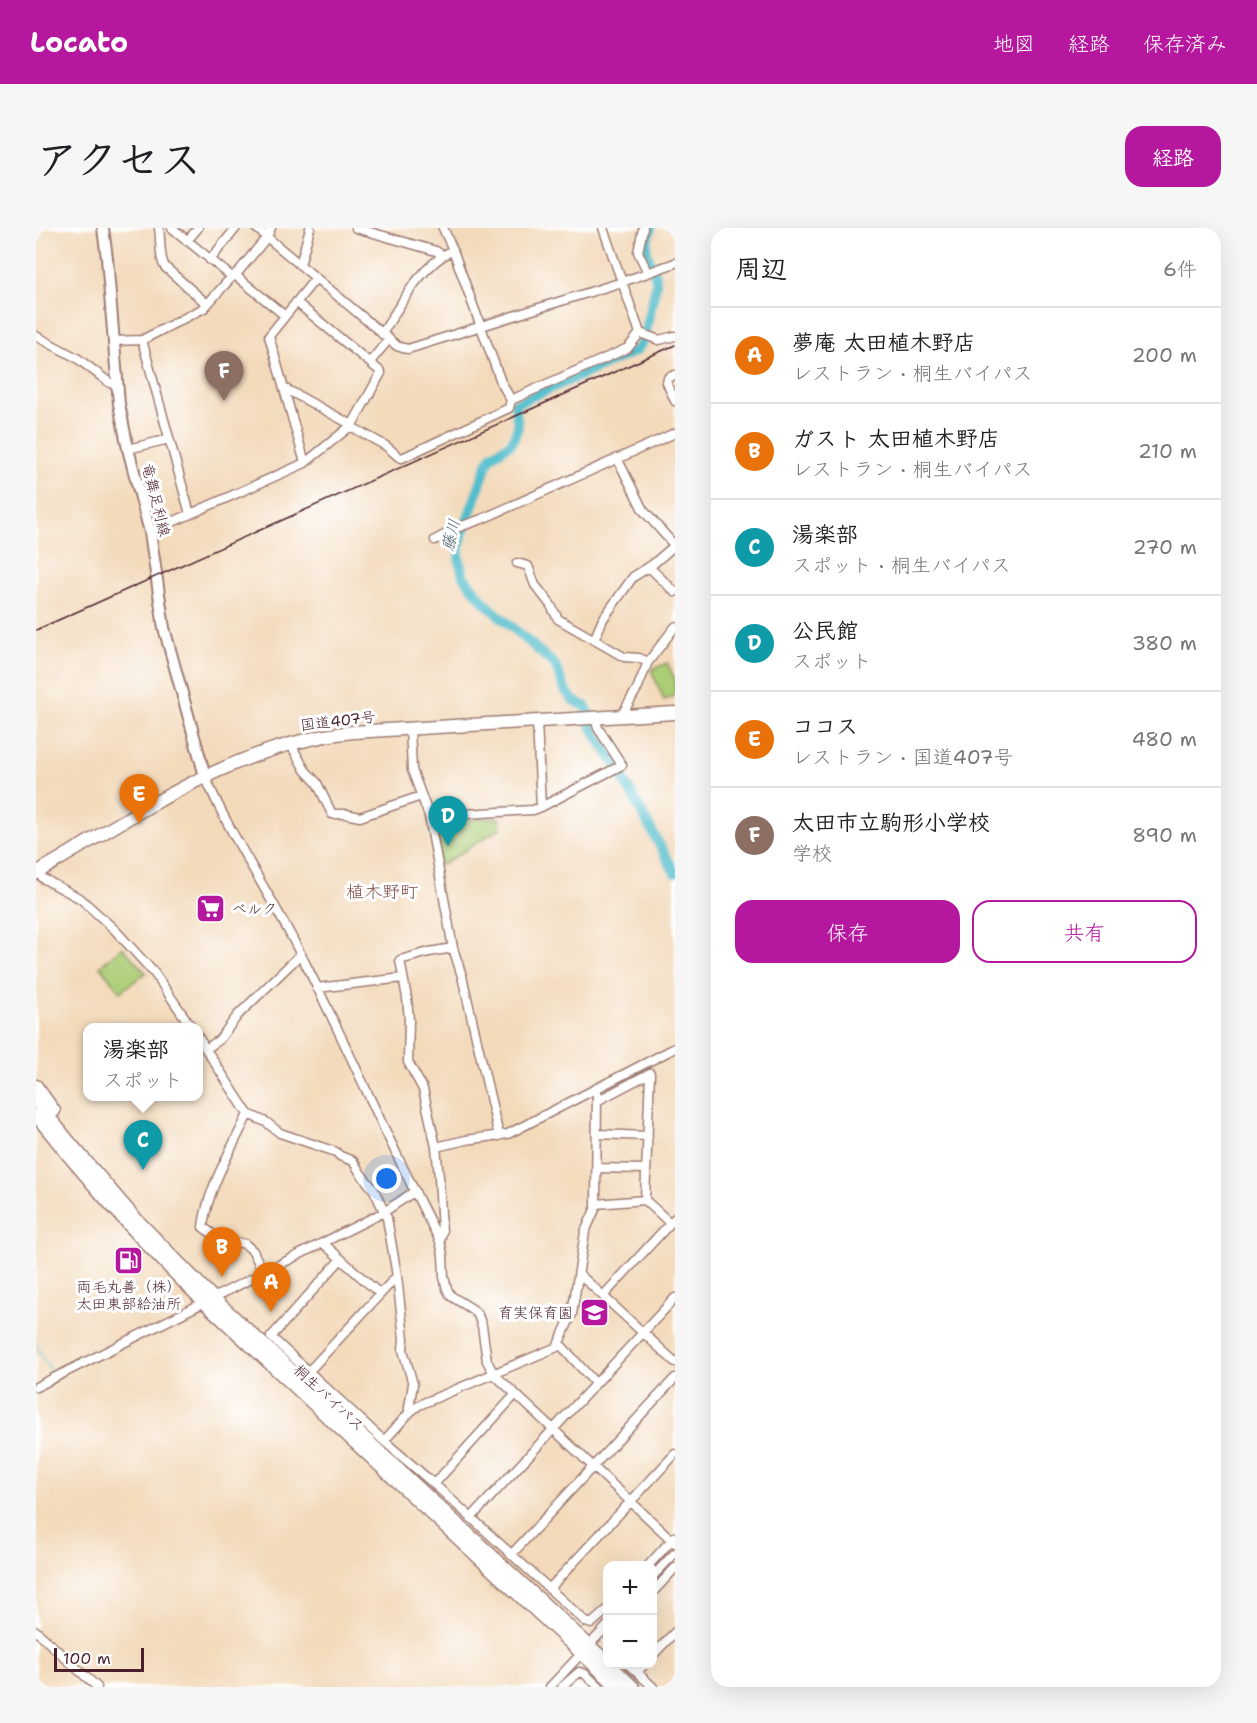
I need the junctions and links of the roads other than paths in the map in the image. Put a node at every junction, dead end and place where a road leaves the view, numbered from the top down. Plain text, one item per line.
1 (102, 228) edge
2 (159, 228) edge
3 (172, 228) edge
4 (198, 228) edge
5 (236, 228) edge
6 (256, 228) edge
7 (271, 228) edge
8 (310, 228) edge
9 (356, 228) edge
10 (443, 228) edge
11 (603, 228) edge
12 (643, 228) edge
13 (267, 237) junction
14 (188, 241) junction
15 (453, 250) junction
16 (442, 255) junction
17 (210, 260) junction
18 (675, 263) edge
19 (300, 265) junction
20 (648, 273) junction
21 (233, 276) junction
22 (315, 279) junction
23 (622, 282) junction
24 (296, 302) junction
25 (207, 304) junction
26 (284, 315) junction
27 (481, 326) junction
28 (640, 333) junction
29 (36, 336) edge
30 (675, 336) edge
31 (385, 337) junction
32 (142, 340) junction
33 (113, 341) junction
34 (370, 362) junction
35 (675, 375) edge
36 (116, 385) junction
37 (284, 388) junction
38 (511, 400) junction
39 (675, 401) edge
40 (351, 425) junction
41 (675, 433) edge
42 (169, 439) junction
43 (128, 449) junction
44 (617, 458) junction
45 (305, 463) junction
46 (190, 514) junction
47 (150, 532) junction
48 (435, 540) dead end
49 (675, 546) edge
50 (517, 563) dead end
51 (649, 567) junction
52 (675, 592) edge
53 (675, 627) edge
54 (594, 640) junction
55 (648, 662) junction
56 (675, 713) edge
57 (621, 716) junction
58 (595, 718) junction
59 (537, 721) junction
60 (410, 729) junction
61 (290, 743) junction
62 (205, 776) junction
63 (421, 796) junction
64 (541, 807) junction
65 (429, 816) junction
66 (37, 873) edge
67 (453, 948) junction
68 (301, 954) junction
69 (403, 978) junction
70 (317, 988) junction
71 (189, 1023) edge
72 (203, 1044) edge
73 (206, 1048) junction
74 (675, 1048) edge
75 (36, 1086) edge
76 (597, 1088) junction
77 (36, 1101) edge
78 (597, 1101) junction
79 (248, 1114) junction
80 (36, 1115) edge
81 (36, 1127) edge
82 (597, 1134) junction
83 (499, 1136) junction
84 (648, 1136) junction
85 (436, 1147) junction
86 (596, 1167) junction
87 (646, 1169) junction
88 (416, 1191) junction
89 (645, 1200) junction
90 (596, 1204) junction
91 (116, 1211) junction
92 (384, 1212) junction
93 (132, 1215) junction
94 (673, 1221) edge
95 (440, 1241) junction
96 (323, 1243) junction
97 (341, 1259) junction
98 (263, 1272) junction
99 (579, 1274) junction
100 (397, 1276) junction
101 (380, 1294) junction
102 (604, 1295) junction
103 (675, 1298) edge
104 (208, 1300) junction
105 (643, 1331) junction
106 (559, 1343) junction
107 (675, 1362) edge
108 (309, 1371) junction
109 (494, 1374) junction
110 (675, 1378) edge
111 (595, 1383) junction
112 (36, 1387) edge
113 (515, 1395) junction
114 (409, 1413) junction
115 (552, 1429) junction
116 (384, 1441) junction
117 (675, 1454) edge
118 (593, 1467) junction
119 (434, 1484) junction
120 (631, 1502) junction
121 (471, 1518) junction
122 (674, 1540) edge
123 (675, 1553) edge
124 (511, 1555) junction
125 (653, 1561) edge
126 (675, 1568) edge
127 (657, 1572) edge
128 (657, 1588) edge
129 (549, 1589) junction
130 (603, 1614) edge
131 (36, 1630) edge
132 (603, 1630) edge
133 (675, 1632) edge
134 (585, 1650) junction
135 (657, 1651) edge
136 (603, 1661) edge
137 (613, 1669) edge
138 (633, 1669) edge
139 (640, 1669) edge
140 (637, 1672) junction
141 (97, 1687) edge
142 (549, 1687) edge
143 (562, 1687) edge
144 (599, 1687) edge
145 (618, 1687) edge
146 (633, 1687) edge
147 (653, 1687) edge

1 - 33 main road, 竜舞足利線
2 - 25 street
3 - 14 street
4 - 14 street
5 - 17 street
6 - 13 street
7 - 13 street
8 - 19 street
9 - 16 street
10 - 15 street
11 - 23 street
12 - 20 street
13 - 19 street
13 - 21 street
14 - 17 street
15 - 16 street
15 - 27 street
16 - 31 street
17 - 21 street
18 - 20 street
19 - 22 street
20 - 23 street
21 - 25 street
21 - 26 street
22 - 24 street
22 - 31 street
23 - 27 street
23 - 28 street
24 - 26 street
24 - 34 street
25 - 32 street
26 - 37 street
27 - 31 street
27 - 38 street
28 - 30 street
28 - 38 street
29 - 36 street
31 - 34 street
32 - 33 street
32 - 42 street
33 - 36 main road, 竜舞足利線
34 - 40 street
35 - 39 street
36 - 43 main road, 竜舞足利線
37 - 40 street
37 - 45 street
38 - 40 street
40 - 45 street
41 - 44 street
42 - 43 street
42 - 46 street
43 - 47 main road, 竜舞足利線
44 - 48 street
44 - 49 street
45 - 46 street
46 - 47 street
47 - 62 main road, 竜舞足利線
49 - 51 street
50 - 54 street
51 - 52 street
51 - 54 street
53 - 55 street
54 - 55 street
55 - 57 street
56 - 57 highway, 国道407号
57 - 58 highway, 国道407号
58 - 59 highway, 国道407号
58 - 64 street
59 - 60 highway, 国道407号
59 - 64 street
60 - 61 highway, 国道407号
60 - 63 street
61 - 62 highway, 国道407号
61 - 63 street
62 - 66 highway, 国道407号
62 - 68 street
63 - 65 street
64 - 65 street
65 - 67 street
66 - 71 street
67 - 69 street
67 - 83 street
68 - 70 street
68 - 73 street
69 - 70 street
69 - 85 street
70 - 88 street
72 - 73 street
73 - 79 street
74 - 76 street
75 - 93 highway
76 - 78 street
76 - 83 street
77 - 93 highway, 桐生バイパス
78 - 82 street
78 - 84 street
79 - 92 street
79 - 98 street
80 - 91 highway, 桐生バイパス
81 - 91 highway
82 - 84 street
82 - 86 street
83 - 85 street
84 - 87 street
85 - 95 street
86 - 87 street
86 - 90 street
87 - 89 street
88 - 92 street
88 - 95 street
89 - 90 street
89 - 94 street
90 - 99 street
91 - 104 highway, 桐生バイパス
92 - 96 street
92 - 100 street
93 - 104 highway, 桐生バイパス
94 - 102 street
95 - 109 street
96 - 97 street
96 - 98 street
97 - 101 street
97 - 108 street
98 - 104 street
99 - 102 street
99 - 106 street
100 - 101 street
100 - 114 street
101 - 108 street
102 - 105 street
103 - 105 street
104 - 112 street
104 - 134 highway, 桐生バイパス
105 - 107 street
105 - 111 street
106 - 109 street
106 - 111 street
108 - 116 street
109 - 113 street
109 - 114 street
110 - 118 street
111 - 115 street
113 - 115 street
113 - 119 street
114 - 116 street
115 - 118 street
115 - 121 street
116 - 119 street
117 - 120 street
118 - 120 street
118 - 124 street
119 - 121 street
120 - 122 street
120 - 129 street
121 - 124 street
122 - 125 street
123 - 127 street
124 - 129 street
126 - 128 street
129 - 130 street
131 - 141 street
132 - 134 street
133 - 135 street
134 - 136 highway, 桐生バイパス
134 - 142 street
134 - 145 highway, 桐生バイパス
137 - 146 highway, 桐生バイパス
138 - 140 street
139 - 140 street
140 - 147 street
143 - 144 street

